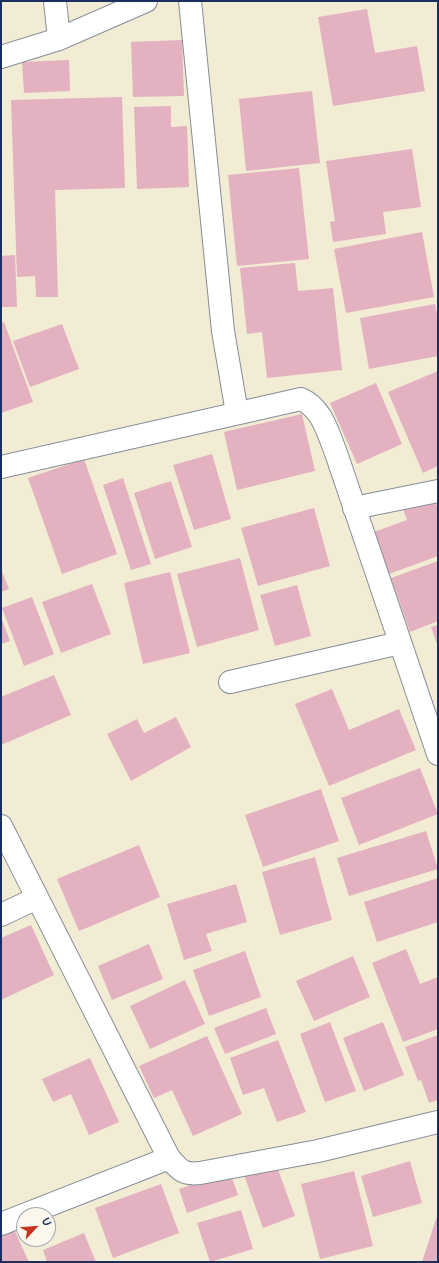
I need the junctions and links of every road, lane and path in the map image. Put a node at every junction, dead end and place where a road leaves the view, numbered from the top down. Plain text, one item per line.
1 (55, 1) edge
2 (146, 1) edge
3 (190, 1) edge
4 (59, 39) junction
5 (1, 57) edge
6 (237, 413) junction
7 (1, 467) edge
8 (438, 491) edge
9 (354, 508) junction
10 (400, 643) junction
11 (230, 682) dead end
12 (438, 754) edge
13 (1, 826) edge
14 (37, 898) junction
15 (1, 915) edge
16 (438, 1122) edge
17 (169, 1158) junction
18 (1, 1224) edge

1 - 4 street
2 - 4 street
3 - 6 street
4 - 5 street
6 - 7 street
6 - 9 street
8 - 9 street
9 - 10 street
10 - 11 street
10 - 12 street
13 - 14 street
14 - 15 street
14 - 17 street
16 - 17 street
17 - 18 street

